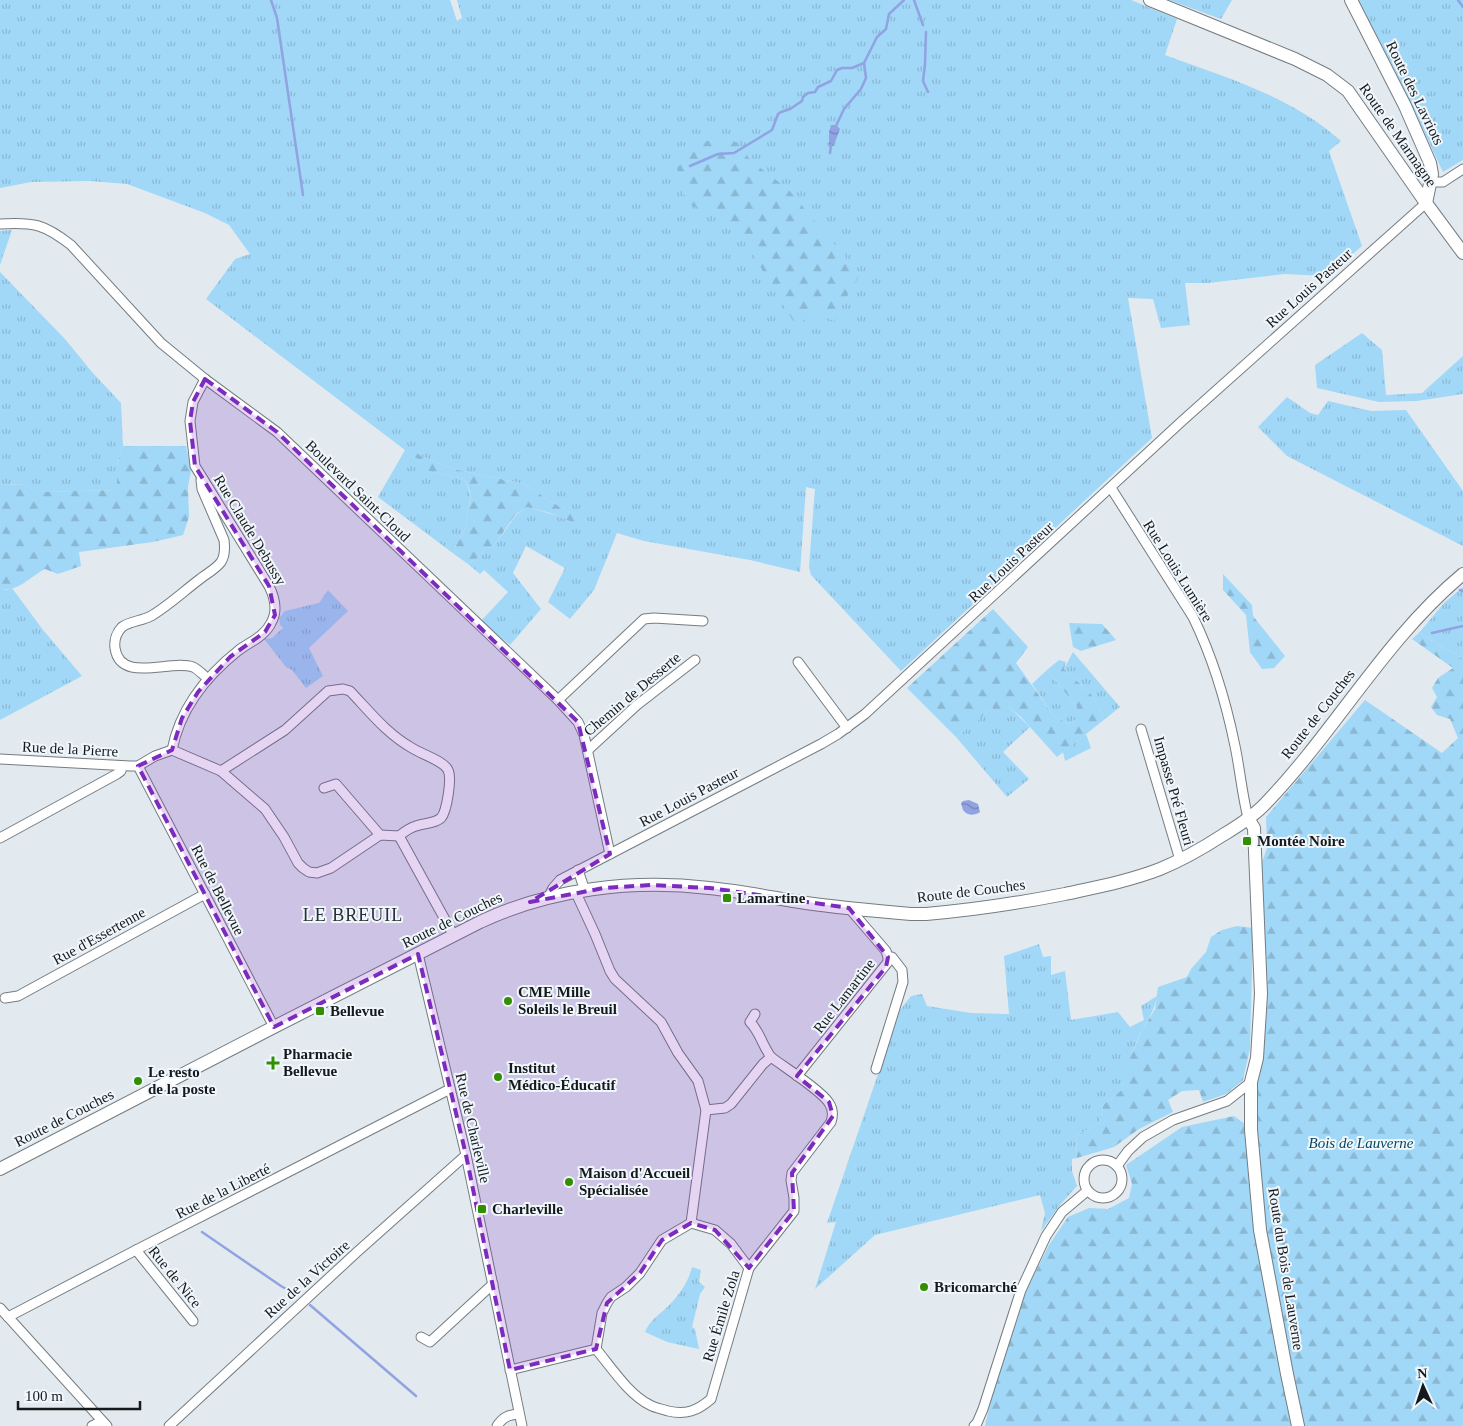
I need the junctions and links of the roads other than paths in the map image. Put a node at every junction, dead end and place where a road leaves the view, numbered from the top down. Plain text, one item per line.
1 (1150, 0) edge
2 (1351, 0) edge
3 (1463, 169) edge
4 (1431, 182) junction
5 (1426, 204) junction
6 (0, 224) edge
7 (1463, 252) edge
8 (204, 379) junction
9 (203, 479) junction
10 (1111, 488) junction
11 (1463, 574) edge
12 (703, 621) dead end
13 (694, 660) dead end
14 (798, 662) dead end
15 (208, 679) junction
16 (558, 700) junction
17 (847, 728) junction
18 (1141, 729) dead end
19 (172, 750) junction
20 (588, 750) junction
21 (0, 759) edge
22 (122, 766) junction
23 (138, 766) junction
24 (221, 771) junction
25 (324, 788) dead end
26 (1248, 818) junction
27 (380, 835) junction
28 (399, 836) junction
29 (0, 838) edge
30 (610, 854) junction
31 (1180, 860) junction
32 (578, 870) junction
33 (569, 875) junction
34 (581, 892) junction
35 (205, 894) junction
36 (561, 895) junction
37 (548, 898) junction
38 (849, 908) junction
39 (454, 936) junction
40 (418, 954) junction
41 (888, 957) junction
42 (5, 998) dead end
43 (756, 1014) dead end
44 (274, 1027) junction
45 (771, 1057) junction
46 (876, 1069) dead end
47 (797, 1076) junction
48 (1251, 1082) junction
49 (450, 1089) junction
50 (706, 1110) junction
51 (466, 1155) junction
52 (1117, 1166) junction
53 (0, 1169) edge
54 (1087, 1191) junction
55 (691, 1223) junction
56 (136, 1250) junction
57 (749, 1268) junction
58 (494, 1284) junction
59 (0, 1308) edge
60 (8, 1318) junction
61 (193, 1321) dead end
62 (421, 1337) dead end
63 (596, 1349) junction
64 (510, 1370) junction
65 (518, 1414) junction
66 (104, 1423) edge
67 (92, 1426) edge
68 (169, 1426) edge
69 (497, 1426) edge
70 (522, 1426) edge
71 (974, 1426) edge
72 (1298, 1426) edge

1 - 5 main road, Route de Marmagne
2 - 4 main road, Route des Lavriots
3 - 4 street
4 - 5 main road, Route des Lavriots
5 - 7 main road, Route de Marmagne
5 - 10 street, Rue Louis Pasteur
6 - 8 street, Boulevard Saint-Cloud
8 - 9 street, Rue Claude Debussy
8 - 16 street, Boulevard Saint-Cloud
9 - 15 street, Rue Claude Debussy
9 - 15 street
10 - 17 street, Rue Louis Pasteur
10 - 26 street, Rue Louis Lumière
11 - 26 main road, Route de Couches
12 - 16 street
13 - 20 street, Chemin de Desserte
14 - 17 street
15 - 19 street, Rue Claude Debussy
16 - 20 street, Boulevard Saint-Cloud
17 - 30 street, Rue Louis Pasteur
18 - 31 street, Impasse Pré Fleuri
19 - 23 street
19 - 24 street
20 - 30 street, Boulevard Saint-Cloud
21 - 22 street, Rue de la Pierre
22 - 23 street, Rue de la Pierre
22 - 29 street
23 - 35 street, Rue de Bellevue
24 - 27 street
24 - 28 street
25 - 27 street
26 - 31 main road, Route de Couches
26 - 48 main road, Route du Bois de Lauverne
27 - 28 street
28 - 39 street
30 - 32 street, Rue Louis Pasteur
31 - 38 main road, Route de Couches
32 - 33 street, Rue Louis Pasteur
32 - 34 street
33 - 36 street
33 - 37 street, Rue Louis Pasteur
34 - 36 main road, Route de Couches
34 - 38 main road, Route de Couches
34 - 50 street
35 - 42 street, Rue d'Essertenne
35 - 44 street, Rue de Bellevue
36 - 37 main road, Route de Couches
37 - 39 main road, Route de Couches
38 - 41 street, Rue Lamartine
39 - 40 main road, Route de Couches
40 - 44 main road, Route de Couches
40 - 49 street, Rue de Charleville
41 - 46 street
41 - 47 street, Rue Lamartine
43 - 45 street, Rue Émile Zola
44 - 53 main road, Route de Couches
45 - 47 street, Rue Émile Zola
45 - 50 street
47 - 57 street, Rue Émile Zola
48 - 52 street
48 - 72 main road, Route du Bois de Lauverne
49 - 51 street, Rue de Charleville
49 - 56 street, Rue de la Liberté
50 - 55 street
51 - 58 street, Rue de Charleville
51 - 68 street, Rue de la Victoire
52 - 54 street
52 - 54 street
54 - 71 street
55 - 57 street
55 - 63 street
56 - 60 street, Rue de la Liberté
56 - 61 street, Rue de Nice
57 - 63 street, Rue Émile Zola
58 - 62 street
58 - 64 street, Rue de Charleville
59 - 60 street
60 - 66 street
63 - 64 street
64 - 65 street, Rue de Charleville
65 - 69 street
65 - 70 street, Rue de Charleville
66 - 67 street

